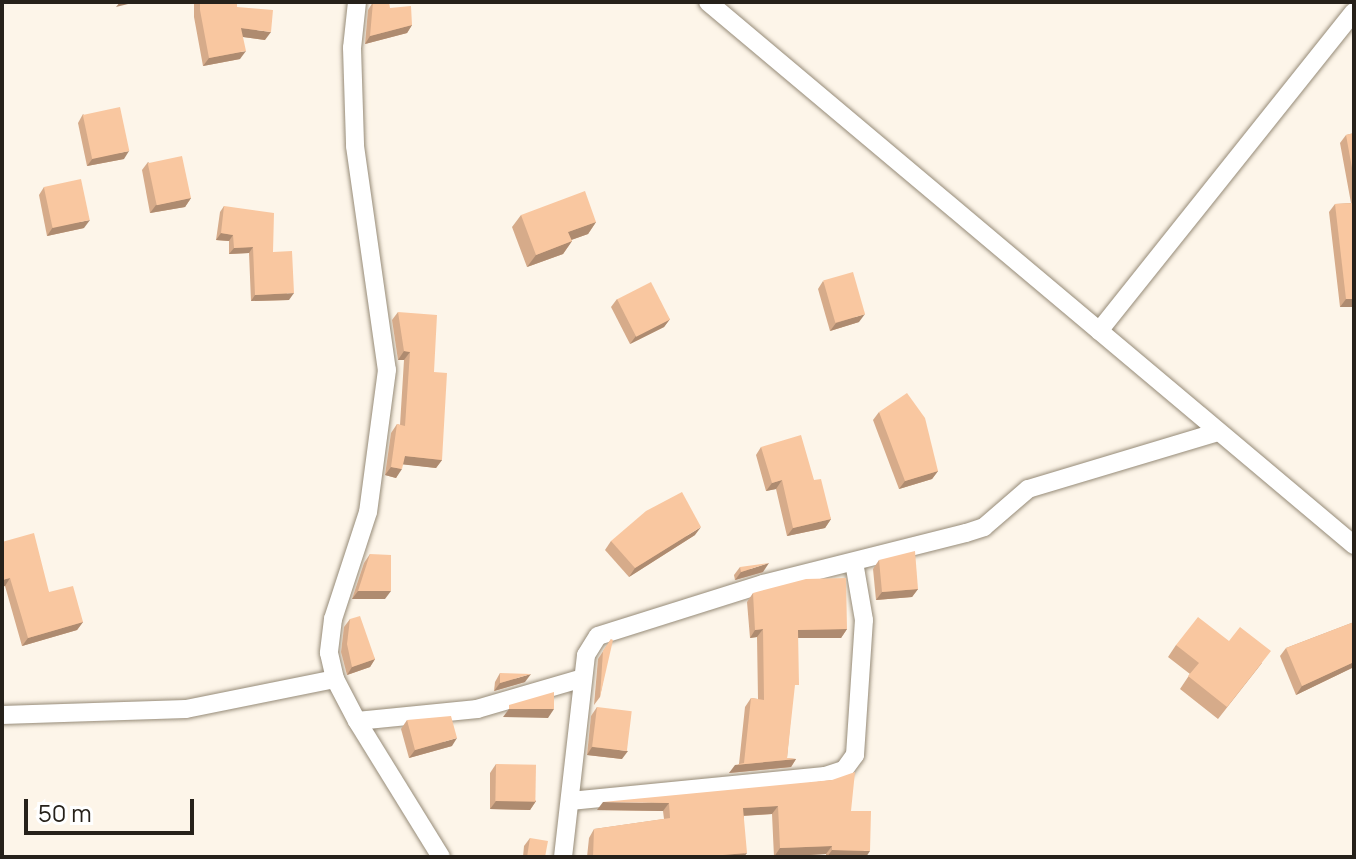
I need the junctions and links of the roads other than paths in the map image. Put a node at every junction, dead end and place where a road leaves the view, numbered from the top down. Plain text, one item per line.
1 (357, 2) edge
2 (708, 2) edge
3 (1354, 12) edge
4 (1099, 331) junction
5 (1218, 432) junction
6 (1354, 545) edge
7 (854, 562) junction
8 (583, 678) junction
9 (335, 679) junction
10 (2, 715) edge
11 (357, 721) junction
12 (570, 801) junction
13 (441, 857) edge
14 (563, 857) edge

1 - 9 street
2 - 4 street
3 - 4 street
4 - 5 street
5 - 6 street
5 - 7 street
7 - 8 street
7 - 12 street
8 - 11 street
8 - 12 street
9 - 10 street
9 - 11 street
11 - 13 street
12 - 14 street

